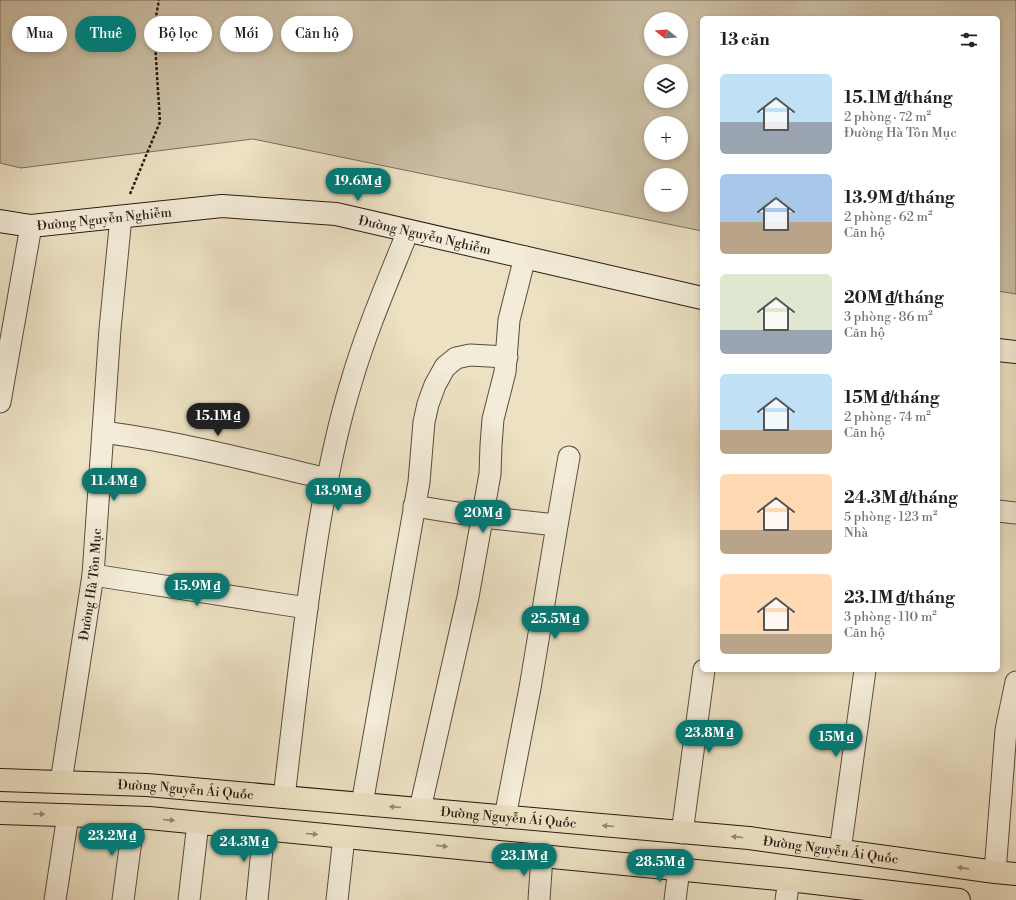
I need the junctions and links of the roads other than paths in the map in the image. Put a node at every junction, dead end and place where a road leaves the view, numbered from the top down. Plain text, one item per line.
1 (121, 217) junction
2 (0, 221) edge
3 (31, 226) junction
4 (408, 230) junction
5 (525, 257) junction
6 (700, 298) edge
7 (1000, 350) edge
8 (1016, 352) edge
9 (507, 357) junction
10 (0, 402) edge
11 (103, 432) junction
12 (569, 457) dead end
13 (327, 479) junction
14 (414, 506) junction
15 (1000, 511) edge
16 (1016, 513) edge
17 (483, 517) junction
18 (556, 525) junction
19 (93, 575) junction
20 (307, 608) junction
21 (704, 672) edge
22 (865, 672) edge
23 (1016, 682) edge
24 (0, 780) edge
25 (61, 782) junction
26 (284, 797) junction
27 (362, 804) junction
28 (420, 809) junction
29 (0, 813) edge
30 (68, 815) junction
31 (505, 817) junction
32 (134, 818) junction
33 (198, 823) junction
34 (264, 829) junction
35 (682, 833) junction
36 (344, 836) junction
37 (840, 851) junction
38 (542, 856) junction
39 (679, 869) junction
40 (995, 872) junction
41 (1016, 874) edge
42 (787, 890) edge
43 (55, 900) edge
44 (123, 900) edge
45 (190, 900) edge
46 (257, 900) edge
47 (337, 900) edge
48 (539, 900) edge
49 (675, 900) edge
50 (959, 900) edge

1 - 3 street, Đường Nguyễn Nghiễm
1 - 4 street, Đường Nguyễn Nghiễm
1 - 11 street, Đường Hà Tôn Mục
2 - 3 street, Đường Nguyễn Nghiễm
3 - 10 street
4 - 5 street, Đường Nguyễn Nghiễm
4 - 13 street
5 - 6 street, Đường Nguyễn Nghiễm
5 - 9 street
7 - 8 street
9 - 14 street
9 - 17 street
11 - 13 street
11 - 19 street, Đường Hà Tôn Mục
12 - 18 street
13 - 20 street
14 - 17 street
14 - 27 street
15 - 16 street
17 - 18 street
17 - 28 street
18 - 31 street
19 - 20 street
19 - 25 street, Đường Hà Tôn Mục
20 - 26 street
21 - 35 street
22 - 37 street
23 - 40 street
24 - 25 highway, Đường Nguyễn Ái Quốc
25 - 26 highway, Đường Nguyễn Ái Quốc
26 - 27 highway, Đường Nguyễn Ái Quốc
28 -> 27 highway, Đường Nguyễn Ái Quốc
28 - 31 highway, Đường Nguyễn Ái Quốc
29 -> 30 highway
30 - 32 highway
30 - 43 street
35 -> 31 highway, Đường Nguyễn Ái Quốc
32 -> 33 highway
32 - 44 street
33 - 34 highway
33 - 45 street
34 -> 36 highway
34 - 46 street
37 -> 35 highway, Đường Nguyễn Ái Quốc
36 -> 38 highway
36 - 47 street
40 -> 37 highway, Đường Nguyễn Ái Quốc
38 - 39 highway
38 - 48 street
39 - 42 highway
39 - 49 street
40 - 41 highway, Đường Nguyễn Ái Quốc
42 - 50 highway

